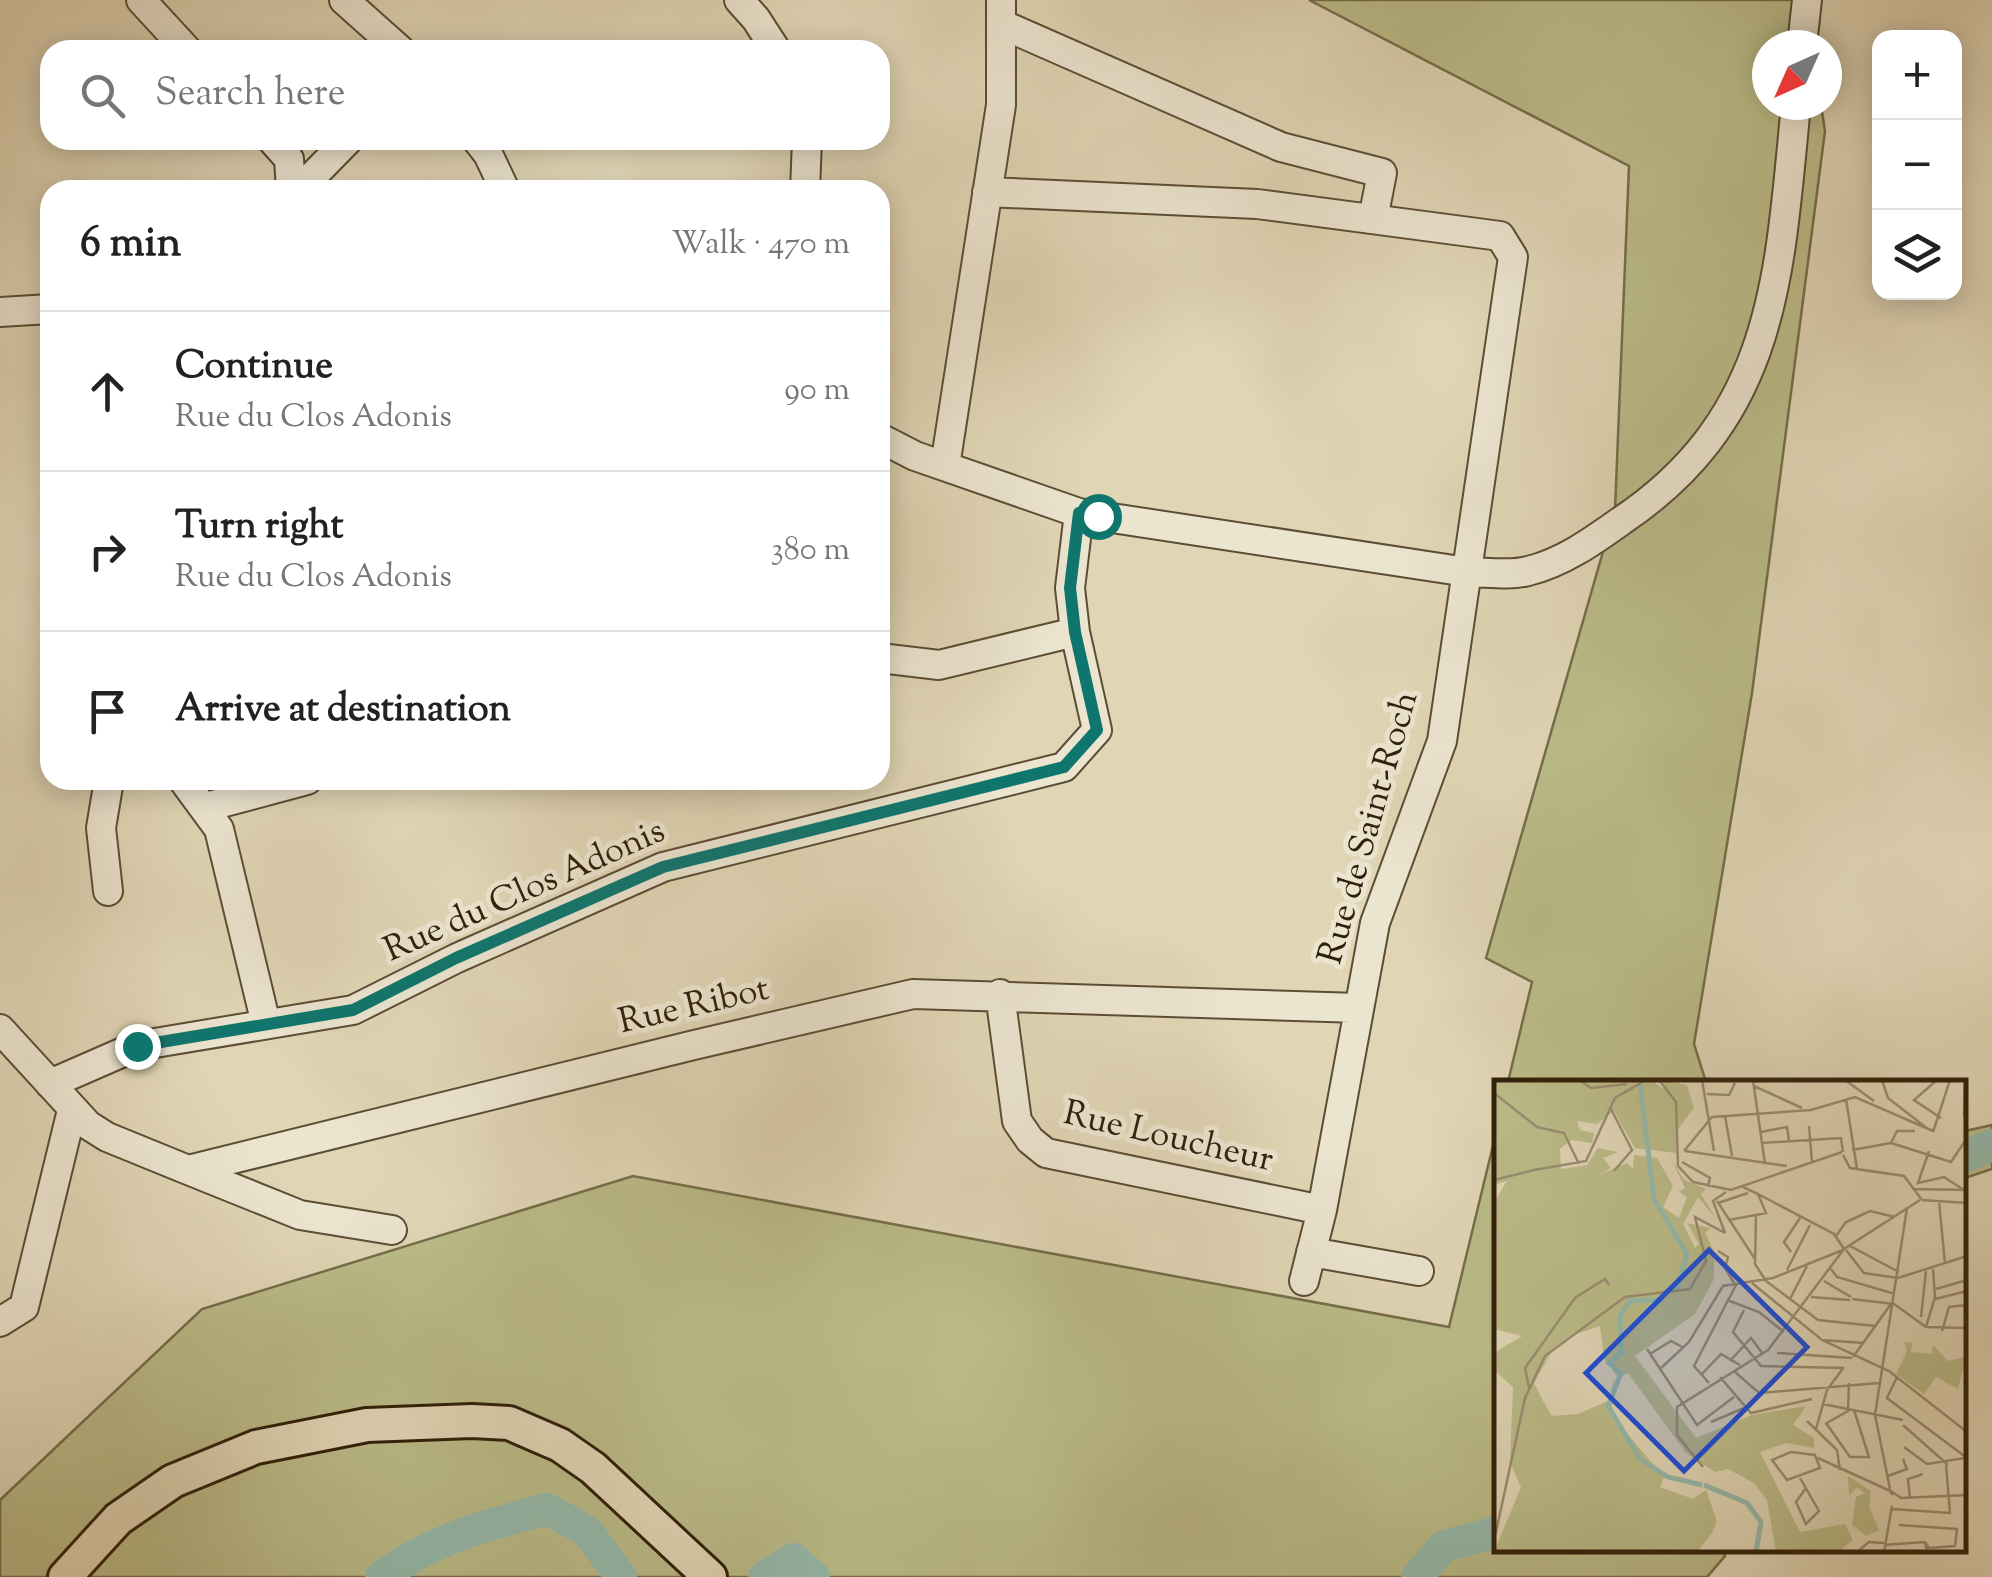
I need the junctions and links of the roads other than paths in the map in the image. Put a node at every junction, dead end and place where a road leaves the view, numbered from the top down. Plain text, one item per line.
1 (141, 0) edge
2 (344, 0) edge
3 (739, 0) edge
4 (1807, 0) edge
5 (1001, 12) edge
6 (1804, 30) edge
7 (179, 40) edge
8 (389, 40) edge
9 (770, 40) edge
10 (1794, 120) edge
11 (281, 150) edge
12 (337, 150) edge
13 (485, 150) edge
14 (807, 150) edge
15 (293, 180) edge
16 (306, 180) edge
17 (500, 180) edge
18 (805, 180) edge
19 (988, 192) junction
20 (1373, 220) junction
21 (40, 309) edge
22 (0, 312) edge
23 (890, 443) edge
24 (945, 466) junction
25 (1079, 513) junction
26 (1467, 572) junction
27 (1075, 632) junction
28 (890, 659) edge
29 (107, 790) edge
30 (192, 790) edge
31 (270, 790) edge
32 (206, 807) junction
33 (108, 890) dead end
34 (1000, 994) junction
35 (1359, 1008) junction
36 (266, 1024) junction
37 (0, 1029) edge
38 (50, 1084) junction
39 (72, 1110) junction
40 (188, 1170) junction
41 (1322, 1210) junction
42 (392, 1230) dead end
43 (1311, 1252) junction
44 (1420, 1271) dead end
45 (1304, 1280) dead end
46 (0, 1322) edge
47 (64, 1577) edge
48 (710, 1577) edge

1 - 7 street
2 - 8 street
3 - 9 street
4 - 6 street
5 - 19 street
5 - 20 street
10 - 26 street
11 - 15 street
12 - 16 street
13 - 17 street
14 - 18 street
19 - 20 street
19 - 24 street
20 - 26 street, Rue de Saint-Roch
21 - 22 street
23 - 24 street
24 - 25 street
25 - 26 street
25 - 27 street, Rue du Clos Adonis
26 - 35 street, Rue de Saint-Roch
27 - 28 street
27 - 36 street, Rue du Clos Adonis
29 - 33 street
30 - 32 street
31 - 32 street
32 - 36 street
34 - 35 street, Rue Ribot
34 - 40 street, Rue Ribot
34 - 41 street, Rue Loucheur
35 - 41 street, Rue de Saint-Roch
36 - 38 street, Rue du Clos Adonis
37 - 38 street
38 - 39 street
39 - 40 street
39 - 46 street
40 - 42 street
41 - 43 street, Rue de Saint-Roch
43 - 44 street
43 - 45 street, Rue de Saint-Roch
47 - 48 main road

